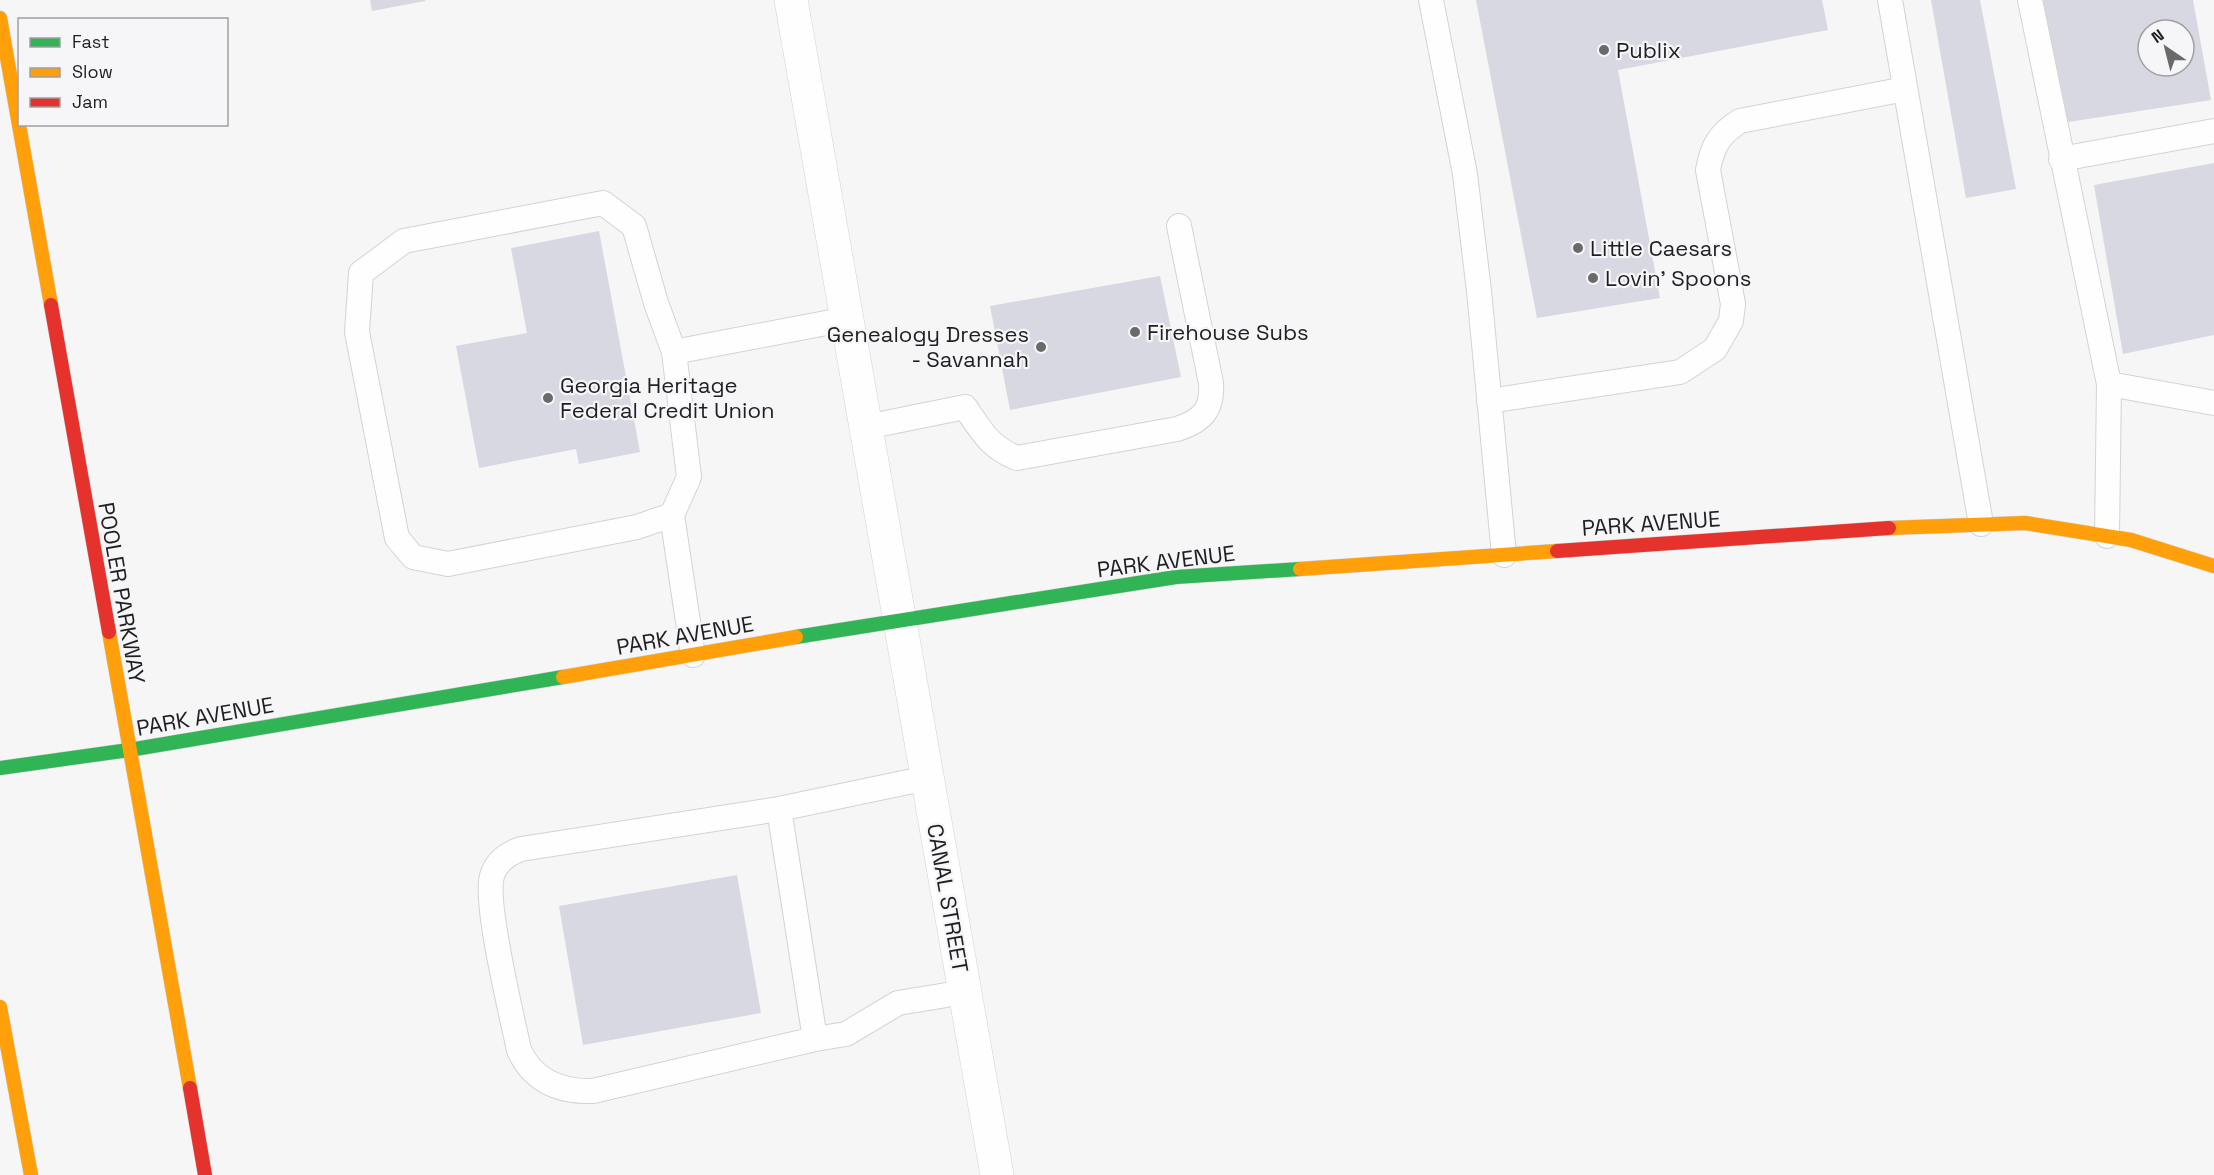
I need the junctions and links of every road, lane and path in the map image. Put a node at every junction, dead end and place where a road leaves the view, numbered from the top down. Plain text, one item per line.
1 (790, 0) edge
2 (1431, 0) edge
3 (1890, 0) edge
4 (2030, 0) edge
5 (0, 18) edge
6 (1905, 89) junction
7 (18, 120) edge
8 (19, 126) edge
9 (2214, 131) edge
10 (2061, 159) junction
11 (1179, 226) dead end
12 (847, 319) junction
13 (674, 352) junction
14 (2109, 384) junction
15 (1489, 401) junction
16 (2214, 403) edge
17 (866, 427) junction
18 (672, 515) junction
19 (1981, 524) junction
20 (2107, 536) junction
21 (1504, 555) junction
22 (2214, 566) edge
23 (899, 620) junction
24 (693, 655) junction
25 (129, 750) junction
26 (0, 768) edge
27 (927, 778) junction
28 (779, 808) junction
29 (965, 992) junction
30 (0, 1007) edge
31 (815, 1039) junction
32 (31, 1175) edge
33 (205, 1175) edge
34 (997, 1175) edge

1 - 12 street, CANAL STREET
2 - 15 lane
3 - 6 lane
4 - 10 lane
5 - 7 street, POOLER PARKWAY
6 - 15 lane
6 - 19 lane
8 - 25 street, POOLER PARKWAY
9 - 10 lane
10 - 14 lane
11 - 17 lane
12 - 13 lane
12 - 17 street, CANAL STREET
13 - 18 lane
13 - 18 lane
14 - 16 lane
14 - 20 lane
15 - 21 lane
17 - 23 street, CANAL STREET
18 - 24 lane
19 - 20 street, PARK AVENUE
19 - 21 street, PARK AVENUE
20 - 22 street, PARK AVENUE
21 - 23 street, PARK AVENUE
23 - 24 street, PARK AVENUE
23 - 27 street, CANAL STREET
24 - 25 street, PARK AVENUE
25 - 26 street, PARK AVENUE
25 - 33 street, POOLER PARKWAY
27 - 28 lane
27 - 29 street, CANAL STREET
28 - 31 lane
28 - 31 lane
29 - 31 lane
29 - 34 street, CANAL STREET
30 - 32 street

